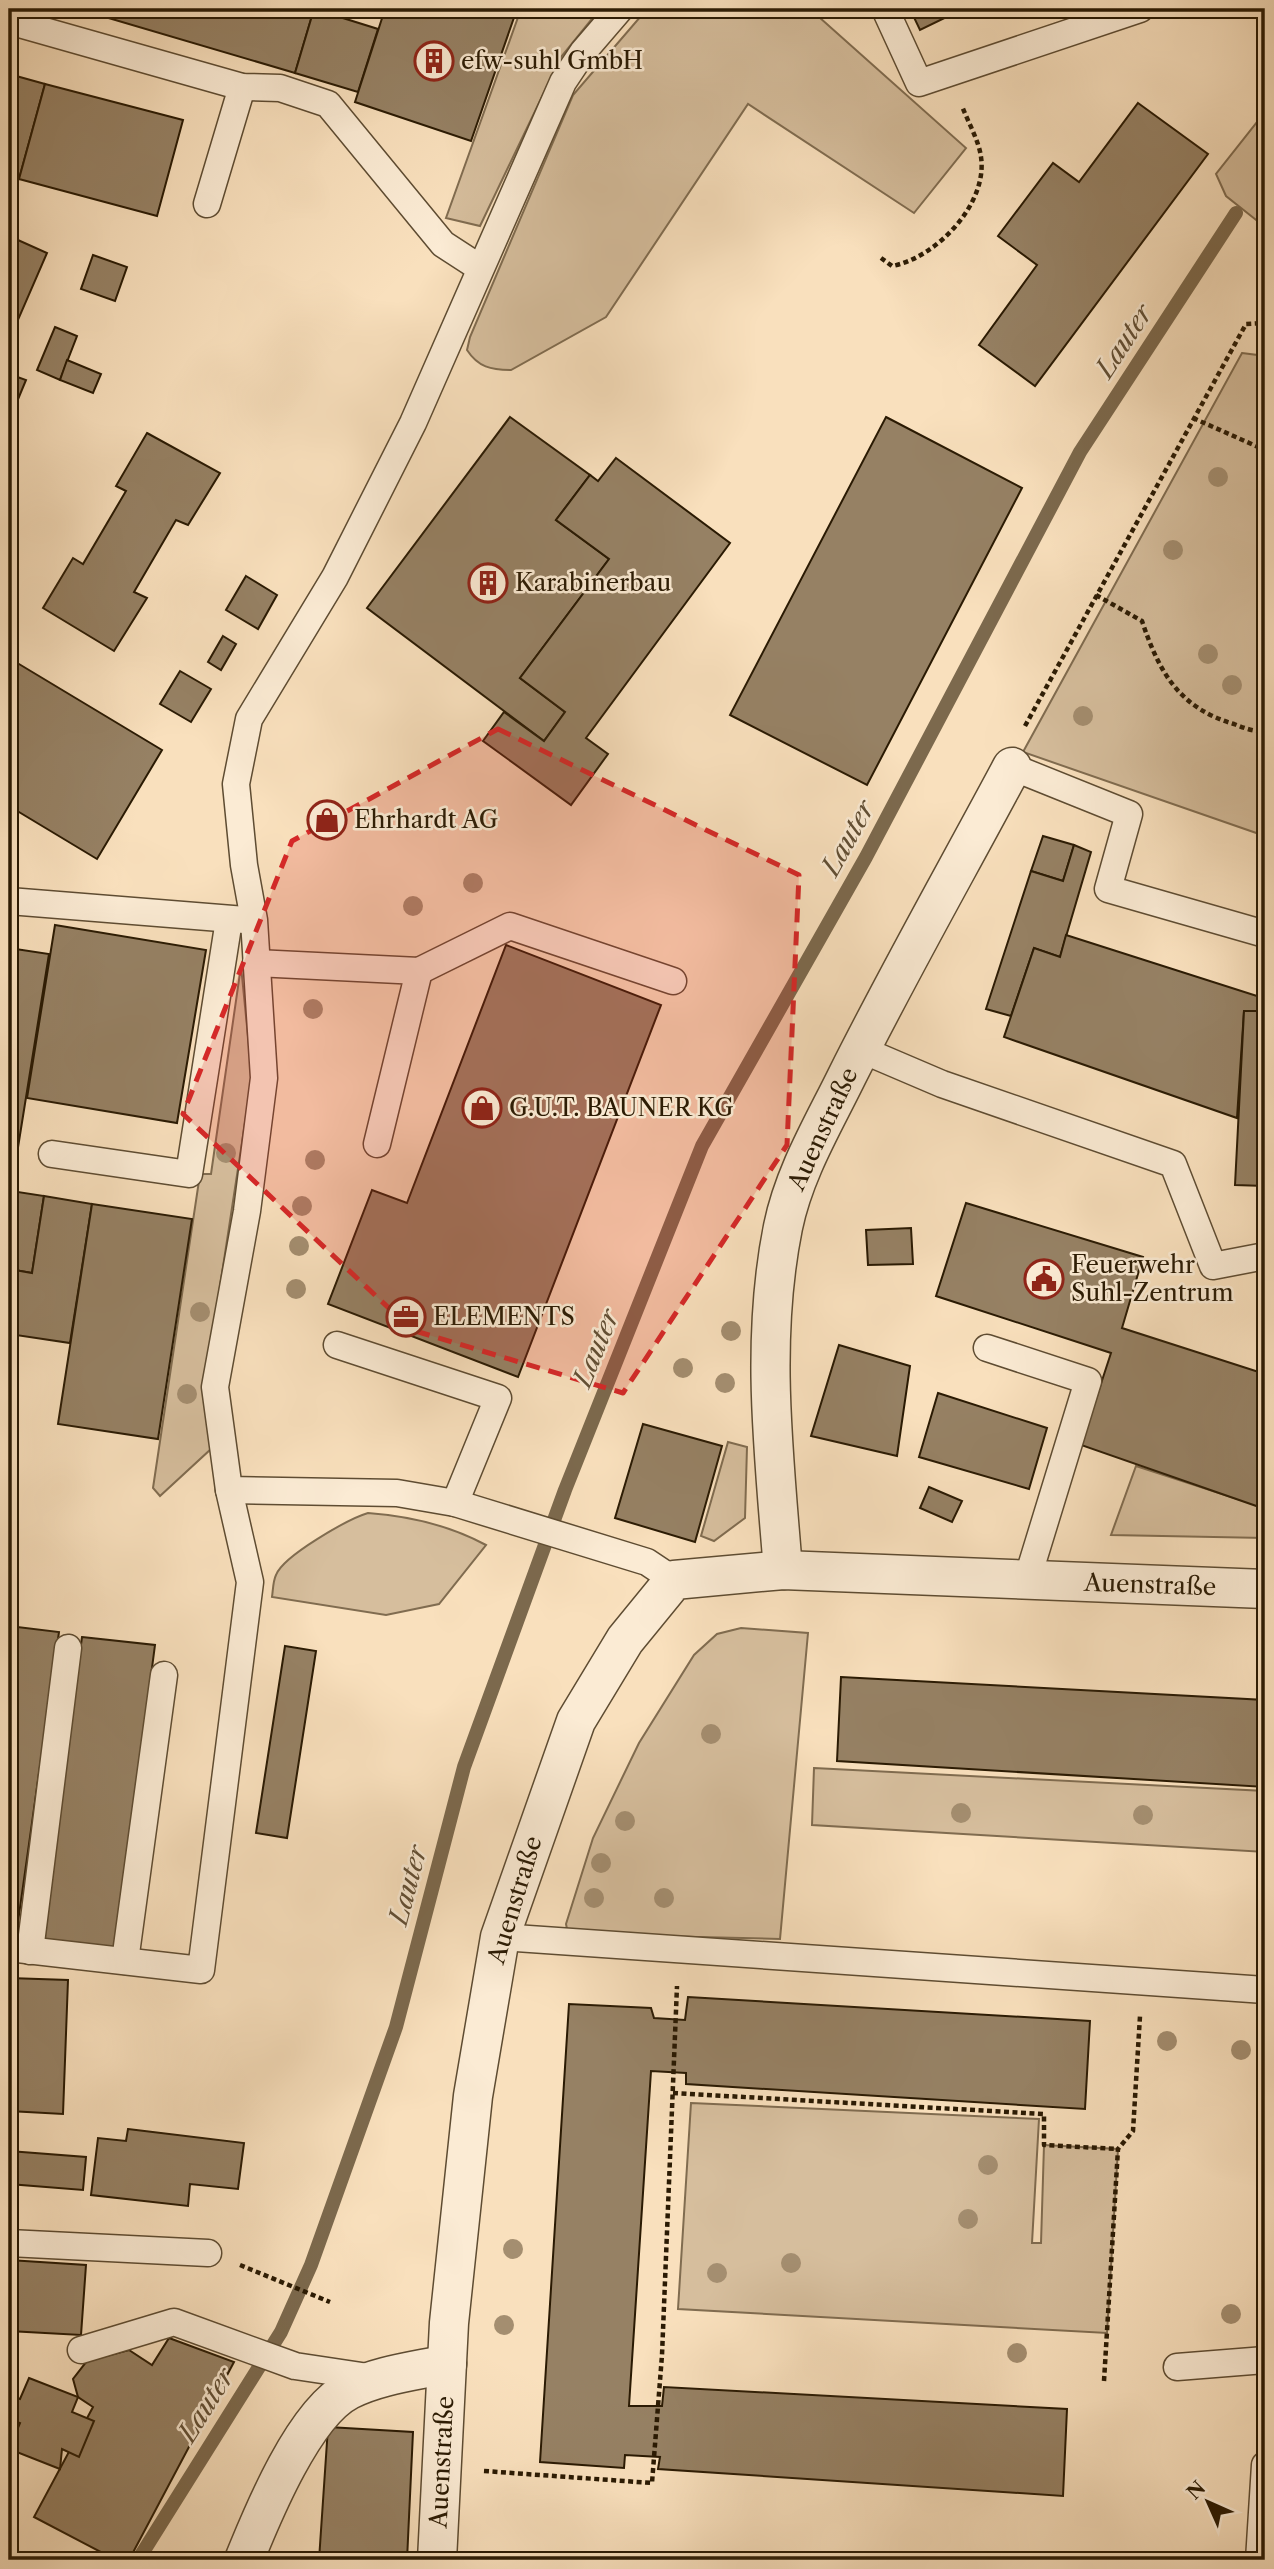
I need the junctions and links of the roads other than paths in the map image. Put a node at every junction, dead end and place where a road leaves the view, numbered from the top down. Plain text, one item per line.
1 (620, 9) edge
2 (885, 9) edge
3 (1140, 9) edge
4 (9, 21) edge
5 (242, 87) junction
6 (207, 204) dead end
7 (480, 268) junction
8 (1012, 767) joint
9 (9, 901) edge
10 (241, 920) junction
11 (1265, 934) edge
12 (256, 963) junction
13 (419, 971) junction
14 (673, 981) dead end
15 (860, 1049) junction
16 (377, 1144) dead end
17 (51, 1154) dead end
18 (1265, 1256) edge
19 (337, 1345) dead end
20 (987, 1348) dead end
21 (229, 1490) junction
22 (455, 1503) junction
23 (783, 1570) junction
24 (674, 1580) junction
25 (1027, 1580) junction
26 (1265, 1589) edge
27 (68, 1648) dead end
28 (164, 1675) dead end
29 (499, 1937) junction
30 (19, 1949) edge
31 (125, 1961) junction
32 (1265, 1990) edge
33 (9, 2243) edge
34 (208, 2253) road end
35 (81, 2350) dead end
36 (1265, 2360) edge
37 (447, 2364) junction
38 (1177, 2367) dead end
39 (381, 2378) junction
40 (1265, 2465) edge
41 (244, 2560) edge
42 (437, 2560) edge
43 (1259, 2560) edge

1 - 7 lane
2 - 3 lane
4 - 5 lane
5 - 6 lane
5 - 7 lane
7 - 10 lane
8 - 11 lane
8 - 15 street, Auenstraße
9 - 10 lane
10 - 12 lane
10 - 17 lane
12 - 13 lane
12 - 21 lane
13 - 14 lane
13 - 16 lane
15 - 18 lane
15 - 23 street, Auenstraße
19 - 22 lane
20 - 25 lane
21 - 22 lane
21 - 31 lane
22 - 24 lane
23 - 24 street, Auenstraße
23 - 25 street, Auenstraße
24 - 29 street, Auenstraße
25 - 26 street, Auenstraße
27 - 30 lane
28 - 31 lane
29 - 32 lane
29 - 37 street, Auenstraße
30 - 31 lane
33 - 34 lane
35 - 39 lane
36 - 38 lane
37 - 39 street, Auenstraße
37 - 42 street, Auenstraße
39 - 41 street, Auenstraße
40 - 43 lane

